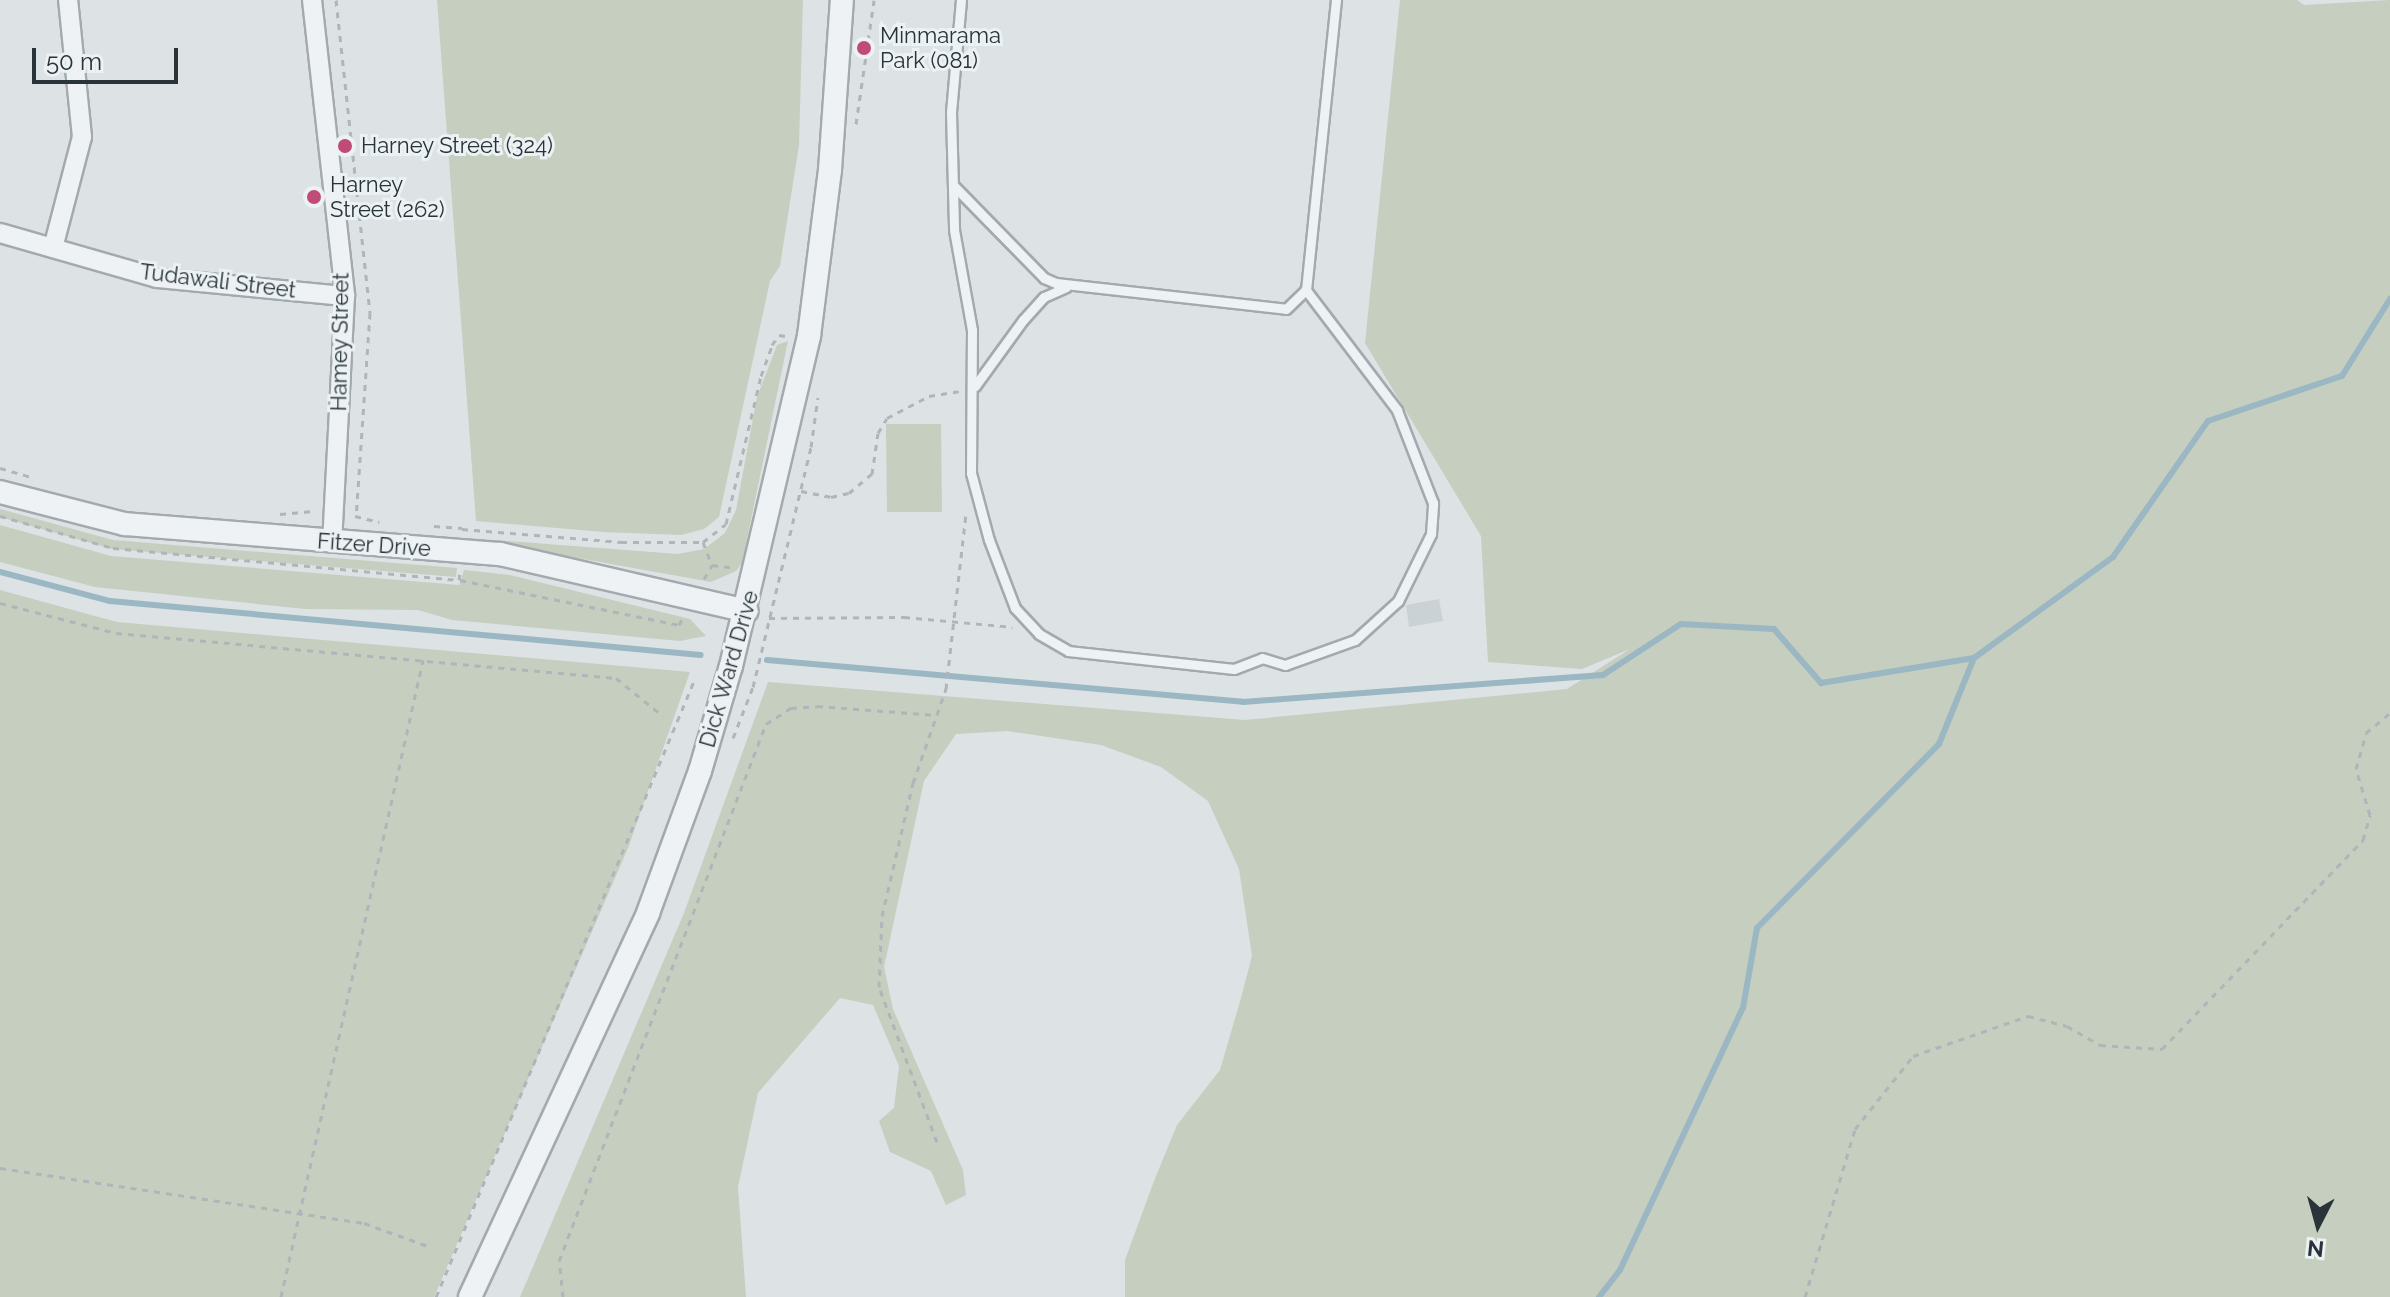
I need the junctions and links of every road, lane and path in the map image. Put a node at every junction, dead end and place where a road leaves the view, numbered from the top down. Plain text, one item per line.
1 (68, 0) edge
2 (312, 0) edge
3 (842, 0) edge
4 (961, 0) edge
5 (1336, 0) edge
6 (953, 185) junction
7 (0, 233) edge
8 (53, 248) junction
9 (1070, 286) junction
10 (1306, 290) junction
11 (345, 296) junction
12 (808, 339) junction
13 (974, 388) junction
14 (0, 468) edge
15 (971, 473) junction
16 (43, 480) dead end
17 (801, 491) dead end
18 (0, 492) edge
19 (330, 513) dead end
20 (343, 514) dead end
21 (278, 515) dead end
22 (0, 516) edge
23 (381, 523) dead end
24 (421, 525) dead end
25 (462, 528) junction
26 (332, 542) junction
27 (703, 542) junction
28 (461, 551) junction
29 (712, 565) junction
30 (738, 569) dead end
31 (459, 580) junction
32 (703, 581) dead end
33 (0, 603) edge
34 (746, 611) junction
35 (683, 617) dead end
36 (770, 618) dead end
37 (1026, 621) junction
38 (954, 622) junction
39 (762, 650) dead end
40 (423, 660) junction
41 (758, 669) dead end
42 (694, 681) dead end
43 (2390, 713) edge
44 (937, 715) junction
45 (663, 716) dead end
46 (937, 1142) dead end
47 (0, 1168) edge
48 (300, 1214) junction
49 (428, 1246) dead end
50 (281, 1297) edge
51 (436, 1297) edge
52 (470, 1297) edge
53 (563, 1297) edge
54 (1805, 1297) edge

1 - 8 street
2 - 11 street, Hamey Street
3 - 12 street, Dick Ward Drive
4 - 6 lane
5 - 10 lane
6 - 9 lane
6 - 13 lane
7 - 8 street, Tudawali Street
8 - 11 street, Tudawali Street
9 - 10 lane
9 - 13 lane
10 - 37 lane
11 - 26 street, Hamey Street
12 - 27 path
12 - 34 street, Dick Ward Drive
13 - 15 lane
13 - 17 path
14 - 16 path
15 - 37 lane
15 - 38 path
18 - 26 street, Fitzer Drive
19 - 21 path
20 - 23 path
22 - 31 path
24 - 25 path
25 - 27 path
25 - 28 path
26 - 28 street, Fitzer Drive
27 - 29 path
28 - 31 path
28 - 34 street, Fitzer Drive
29 - 30 path
29 - 32 path
31 - 35 path
33 - 40 path
34 - 52 street, Dick Ward Drive
36 - 38 path
37 - 38 path
38 - 44 path
39 - 41 path
40 - 45 path
40 - 48 path
42 - 51 path
43 - 54 path
44 - 46 path
44 - 53 path
47 - 48 path
48 - 49 path
48 - 50 path

